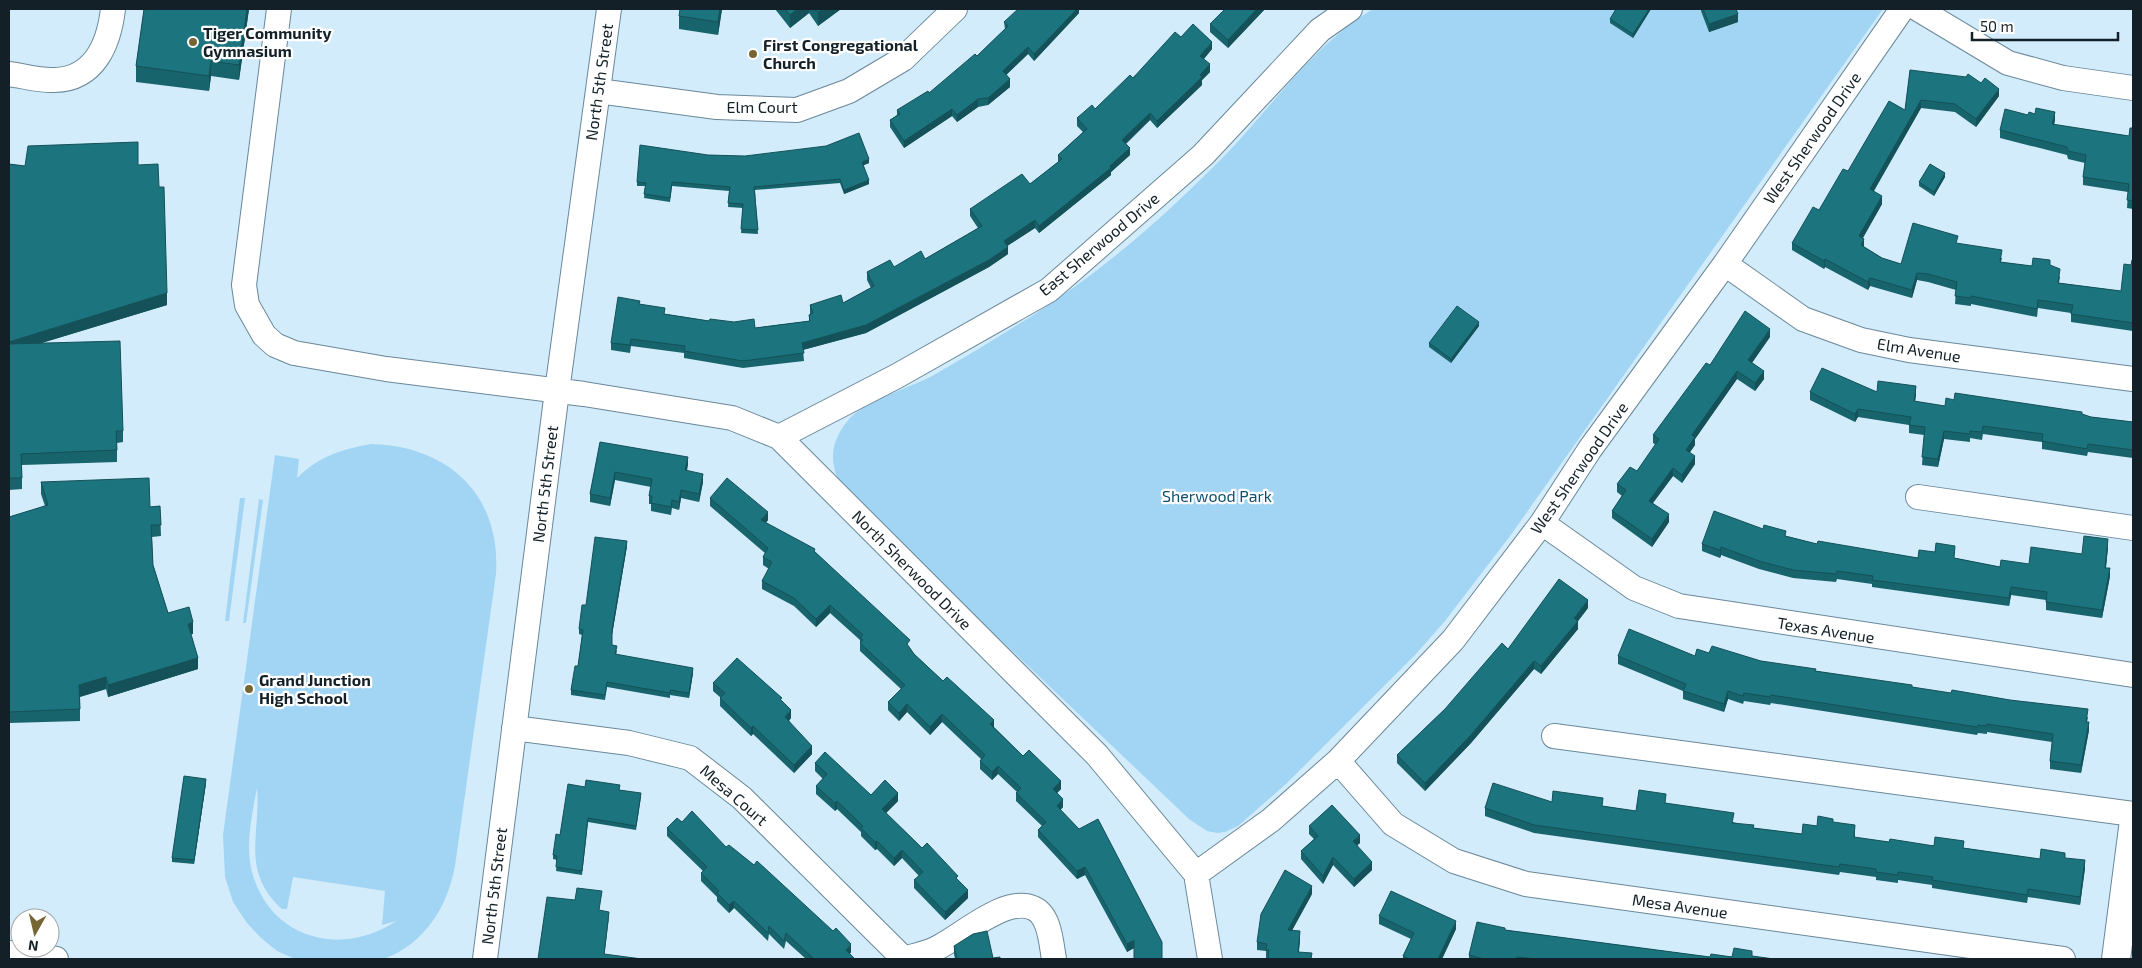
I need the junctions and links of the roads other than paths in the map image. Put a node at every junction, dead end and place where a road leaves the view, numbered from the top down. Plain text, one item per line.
1 (113, 9) edge
2 (280, 9) edge
3 (609, 9) edge
4 (955, 9) edge
5 (1350, 9) edge
6 (1902, 9) edge
7 (1918, 9) edge
8 (9, 74) edge
9 (2133, 88) edge
10 (598, 91) junction
11 (1725, 264) junction
12 (2133, 380) edge
13 (557, 391) junction
14 (779, 437) junction
15 (1918, 497) dead end
16 (1542, 523) junction
17 (2133, 528) edge
18 (2133, 675) edge
19 (514, 728) junction
20 (1554, 736) dead end
21 (1338, 761) junction
22 (2133, 814) edge
23 (2133, 828) edge
24 (1196, 874) junction
25 (9, 953) edge
26 (56, 959) edge
27 (485, 959) edge
28 (904, 959) edge
29 (1054, 959) edge
30 (1210, 959) edge
31 (2063, 959) edge
32 (2116, 959) edge

1 - 8 street
2 - 13 street, North Sherwood Drive
3 - 10 street, North 5th Street
4 - 10 street, Elm Court
5 - 14 street, East Sherwood Drive
6 - 11 street, West Sherwood Drive
7 - 9 street
10 - 13 street, North 5th Street
11 - 12 street, Elm Avenue
11 - 16 street, West Sherwood Drive
13 - 14 street, North Sherwood Drive
13 - 19 street, North 5th Street
14 - 24 street, North Sherwood Drive
15 - 17 street
16 - 18 street, Texas Avenue
16 - 21 street, West Sherwood Drive
19 - 27 street, North 5th Street
19 - 28 street, Mesa Court
20 - 22 street
21 - 24 street, West Sherwood Drive
21 - 31 street, Mesa Avenue
23 - 32 main road
24 - 30 street
25 - 26 street
28 - 29 street

